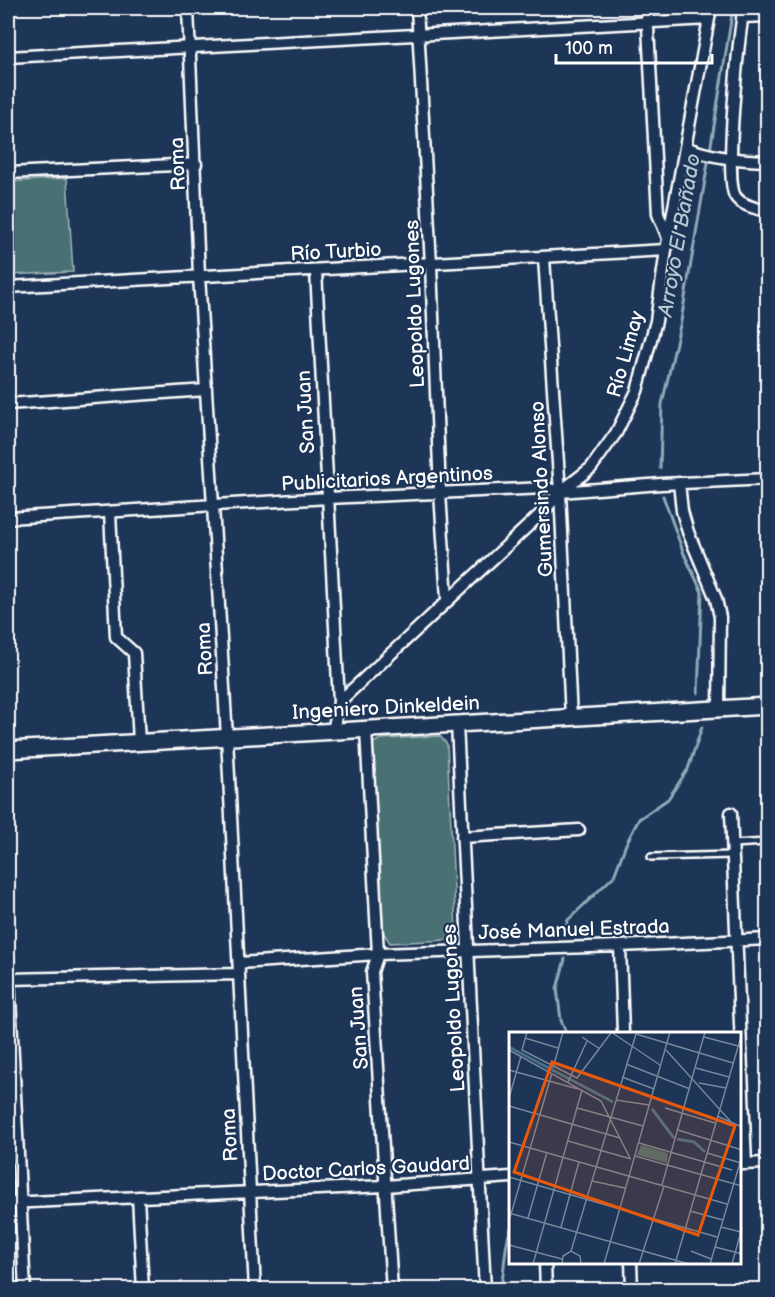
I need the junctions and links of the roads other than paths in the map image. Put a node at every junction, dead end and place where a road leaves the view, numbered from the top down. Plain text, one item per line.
1 (188, 8) edge
2 (417, 8) edge
3 (647, 8) edge
4 (711, 8) edge
5 (743, 12) edge
6 (768, 16) edge
7 (709, 20) junction
8 (648, 22) junction
9 (419, 34) junction
10 (190, 47) junction
11 (8, 57) edge
12 (685, 147) junction
13 (732, 160) junction
14 (768, 161) edge
15 (196, 164) junction
16 (8, 173) edge
17 (768, 212) edge
18 (668, 238) junction
19 (666, 250) junction
20 (544, 258) junction
21 (431, 265) junction
22 (316, 271) junction
23 (199, 275) junction
24 (8, 287) edge
25 (206, 390) junction
26 (8, 404) edge
27 (768, 479) edge
28 (679, 483) junction
29 (561, 492) junction
30 (440, 493) junction
31 (328, 498) junction
32 (214, 505) junction
33 (110, 512) junction
34 (8, 518) edge
35 (447, 599) junction
36 (339, 702) junction
37 (768, 706) edge
38 (719, 709) junction
39 (571, 718) junction
40 (457, 724) junction
41 (366, 729) junction
42 (333, 731) junction
43 (227, 737) junction
44 (139, 742) junction
45 (8, 750) edge
46 (731, 813) dead end
47 (579, 830) dead end
48 (462, 837) junction
49 (768, 842) edge
50 (732, 843) junction
51 (733, 855) junction
52 (651, 857) dead end
53 (768, 939) edge
54 (737, 941) junction
55 (620, 946) junction
56 (468, 950) junction
57 (378, 954) junction
58 (8, 958) edge
59 (239, 969) junction
60 (8, 979) edge
61 (623, 1032) edge
62 (739, 1032) edge
63 (742, 1127) edge
64 (768, 1163) edge
65 (743, 1164) edge
66 (509, 1177) edge
67 (479, 1180) junction
68 (386, 1186) junction
69 (249, 1192) junction
70 (138, 1197) junction
71 (21, 1202) junction
72 (8, 1203) edge
73 (545, 1264) edge
74 (631, 1264) edge
75 (25, 1290) edge
76 (143, 1290) edge
77 (255, 1290) edge
78 (392, 1290) edge
79 (485, 1290) edge
80 (546, 1290) edge
81 (632, 1290) edge

1 - 10 street, Roma
2 - 9 street, Leopoldo Lugones
3 - 8 street
4 - 7 street, Río Limay
5 - 6 street
5 - 13 street
7 - 8 street
7 - 12 street, Río Limay
8 - 9 street
8 - 18 street
9 - 10 street
9 - 21 street, Leopoldo Lugones
10 - 11 street
10 - 15 street, Roma
12 - 13 street
12 - 18 street, Río Limay
13 - 14 street
13 - 17 street
15 - 16 street
15 - 23 street, Roma
18 - 19 street, Río Limay
19 - 20 street, Río Turbio
19 - 29 street, Río Limay
20 - 21 street, Río Turbio
20 - 29 street, Gumersindo Alonso
21 - 22 street, Río Turbio
21 - 30 street, Leopoldo Lugones
22 - 23 street, Río Turbio
22 - 31 street, San Juan
23 - 24 street, Río Turbio
23 - 25 street, Roma
25 - 26 street
25 - 32 street, Roma
27 - 28 street, Publicitarios Argentinos
28 - 29 street, Publicitarios Argentinos
28 - 38 street
29 - 30 street, Publicitarios Argentinos
29 - 35 street, Río Limay
29 - 39 street, Gumersindo Alonso
30 - 31 street, Publicitarios Argentinos
30 - 35 street, Leopoldo Lugones
31 - 32 street, Publicitarios Argentinos
31 - 36 street, San Juan
32 - 33 street, Publicitarios Argentinos
32 - 43 street, Roma
33 - 34 street, Publicitarios Argentinos
33 - 44 street
35 - 36 street, Río Limay
36 - 42 street, San Juan
37 - 38 main road, Ingeniero Dinkeldein
38 - 39 main road, Ingeniero Dinkeldein
39 - 40 main road, Ingeniero Dinkeldein
40 - 41 main road, Ingeniero Dinkeldein
40 - 48 street, Leopoldo Lugones
41 - 42 main road, Ingeniero Dinkeldein
41 - 57 street, San Juan
42 - 43 main road, Ingeniero Dinkeldein
43 - 44 main road, Ingeniero Dinkeldein
43 - 59 street, Roma
44 - 45 main road, Ingeniero Dinkeldein
46 - 50 street
47 - 48 street
48 - 56 street, Leopoldo Lugones
49 - 50 lane
50 - 51 street
51 - 52 lane
51 - 54 street
53 - 54 street, José Manuel Estrada
54 - 55 street, José Manuel Estrada
54 - 62 street
55 - 56 street, José Manuel Estrada
55 - 61 street
56 - 57 street, José Manuel Estrada
56 - 67 street, Leopoldo Lugones
57 - 59 street, José Manuel Estrada
57 - 68 street, San Juan
58 - 60 street
59 - 60 street, José Manuel Estrada
59 - 69 street, Roma
60 - 71 street
63 - 65 street
64 - 65 street
66 - 67 street, Doctor Carlos Gaudard
67 - 68 street, Doctor Carlos Gaudard
67 - 79 street, Leopoldo Lugones
68 - 69 street, Doctor Carlos Gaudard
68 - 78 street, San Juan
69 - 70 street, Doctor Carlos Gaudard
69 - 77 street, Roma
70 - 71 street, Doctor Carlos Gaudard
70 - 76 street
71 - 72 street, Doctor Carlos Gaudard
71 - 75 street
73 - 80 street
74 - 81 street

